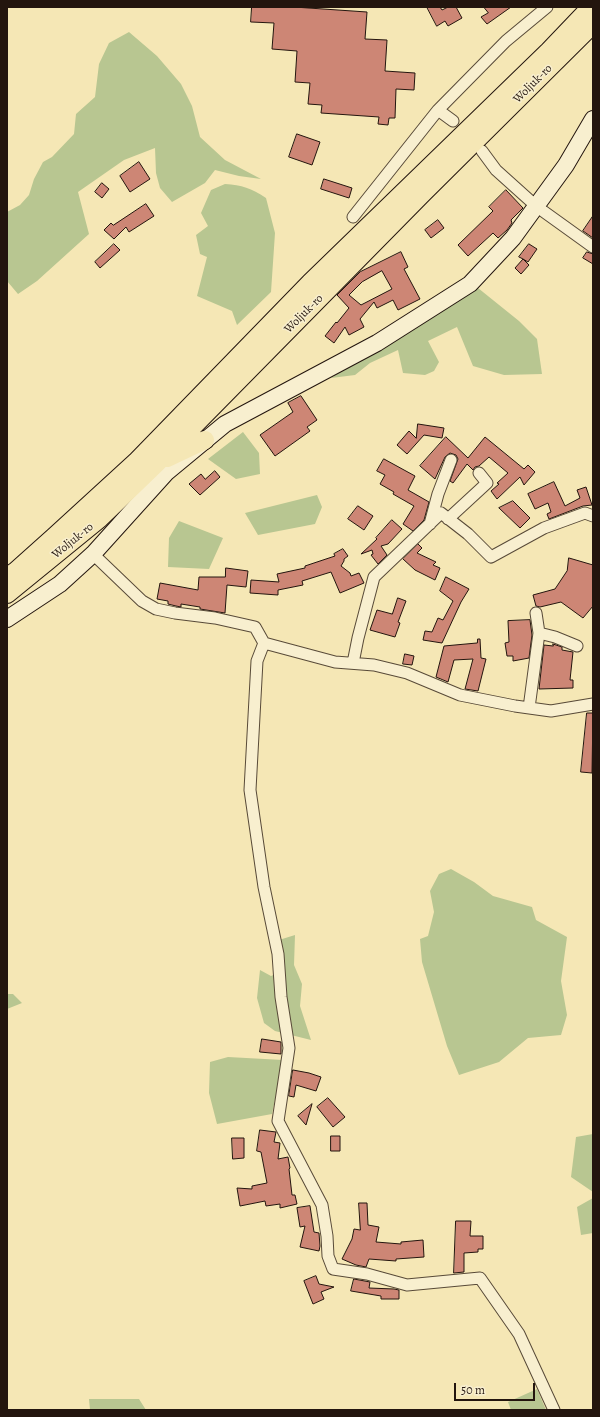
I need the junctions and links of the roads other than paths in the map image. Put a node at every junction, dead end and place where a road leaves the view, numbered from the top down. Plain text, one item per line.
1 (547, 7) edge
2 (591, 7) edge
3 (593, 24) edge
4 (438, 110) junction
5 (593, 118) edge
6 (453, 121) dead end
7 (482, 151) dead end
8 (536, 206) junction
9 (353, 217) dead end
10 (593, 247) edge
11 (205, 440) junction
12 (451, 460) dead end
13 (157, 463) junction
14 (479, 473) dead end
15 (593, 516) edge
16 (448, 519) junction
17 (430, 525) junction
18 (93, 554) junction
19 (10, 574) edge
20 (7, 594) edge
21 (536, 613) dead end
22 (7, 619) edge
23 (539, 633) junction
24 (264, 644) junction
25 (577, 646) dead end
26 (353, 663) junction
27 (593, 704) edge
28 (529, 708) junction
29 (554, 1410) edge

1 - 4 street
2 - 19 main road, Woljuk-ro
3 - 13 main road, Woljuk-ro
4 - 6 street
4 - 9 street
5 - 8 street
7 - 8 street
8 - 10 street
8 - 11 street
11 - 13 main road
11 - 18 street
12 - 17 street
13 - 20 main road, Woljuk-ro
14 - 16 street
15 - 16 street
16 - 17 street
17 - 26 street
18 - 22 street
18 - 24 street
21 - 23 street
23 - 25 street
23 - 28 street
24 - 26 street
24 - 29 street
26 - 28 street
27 - 28 street

